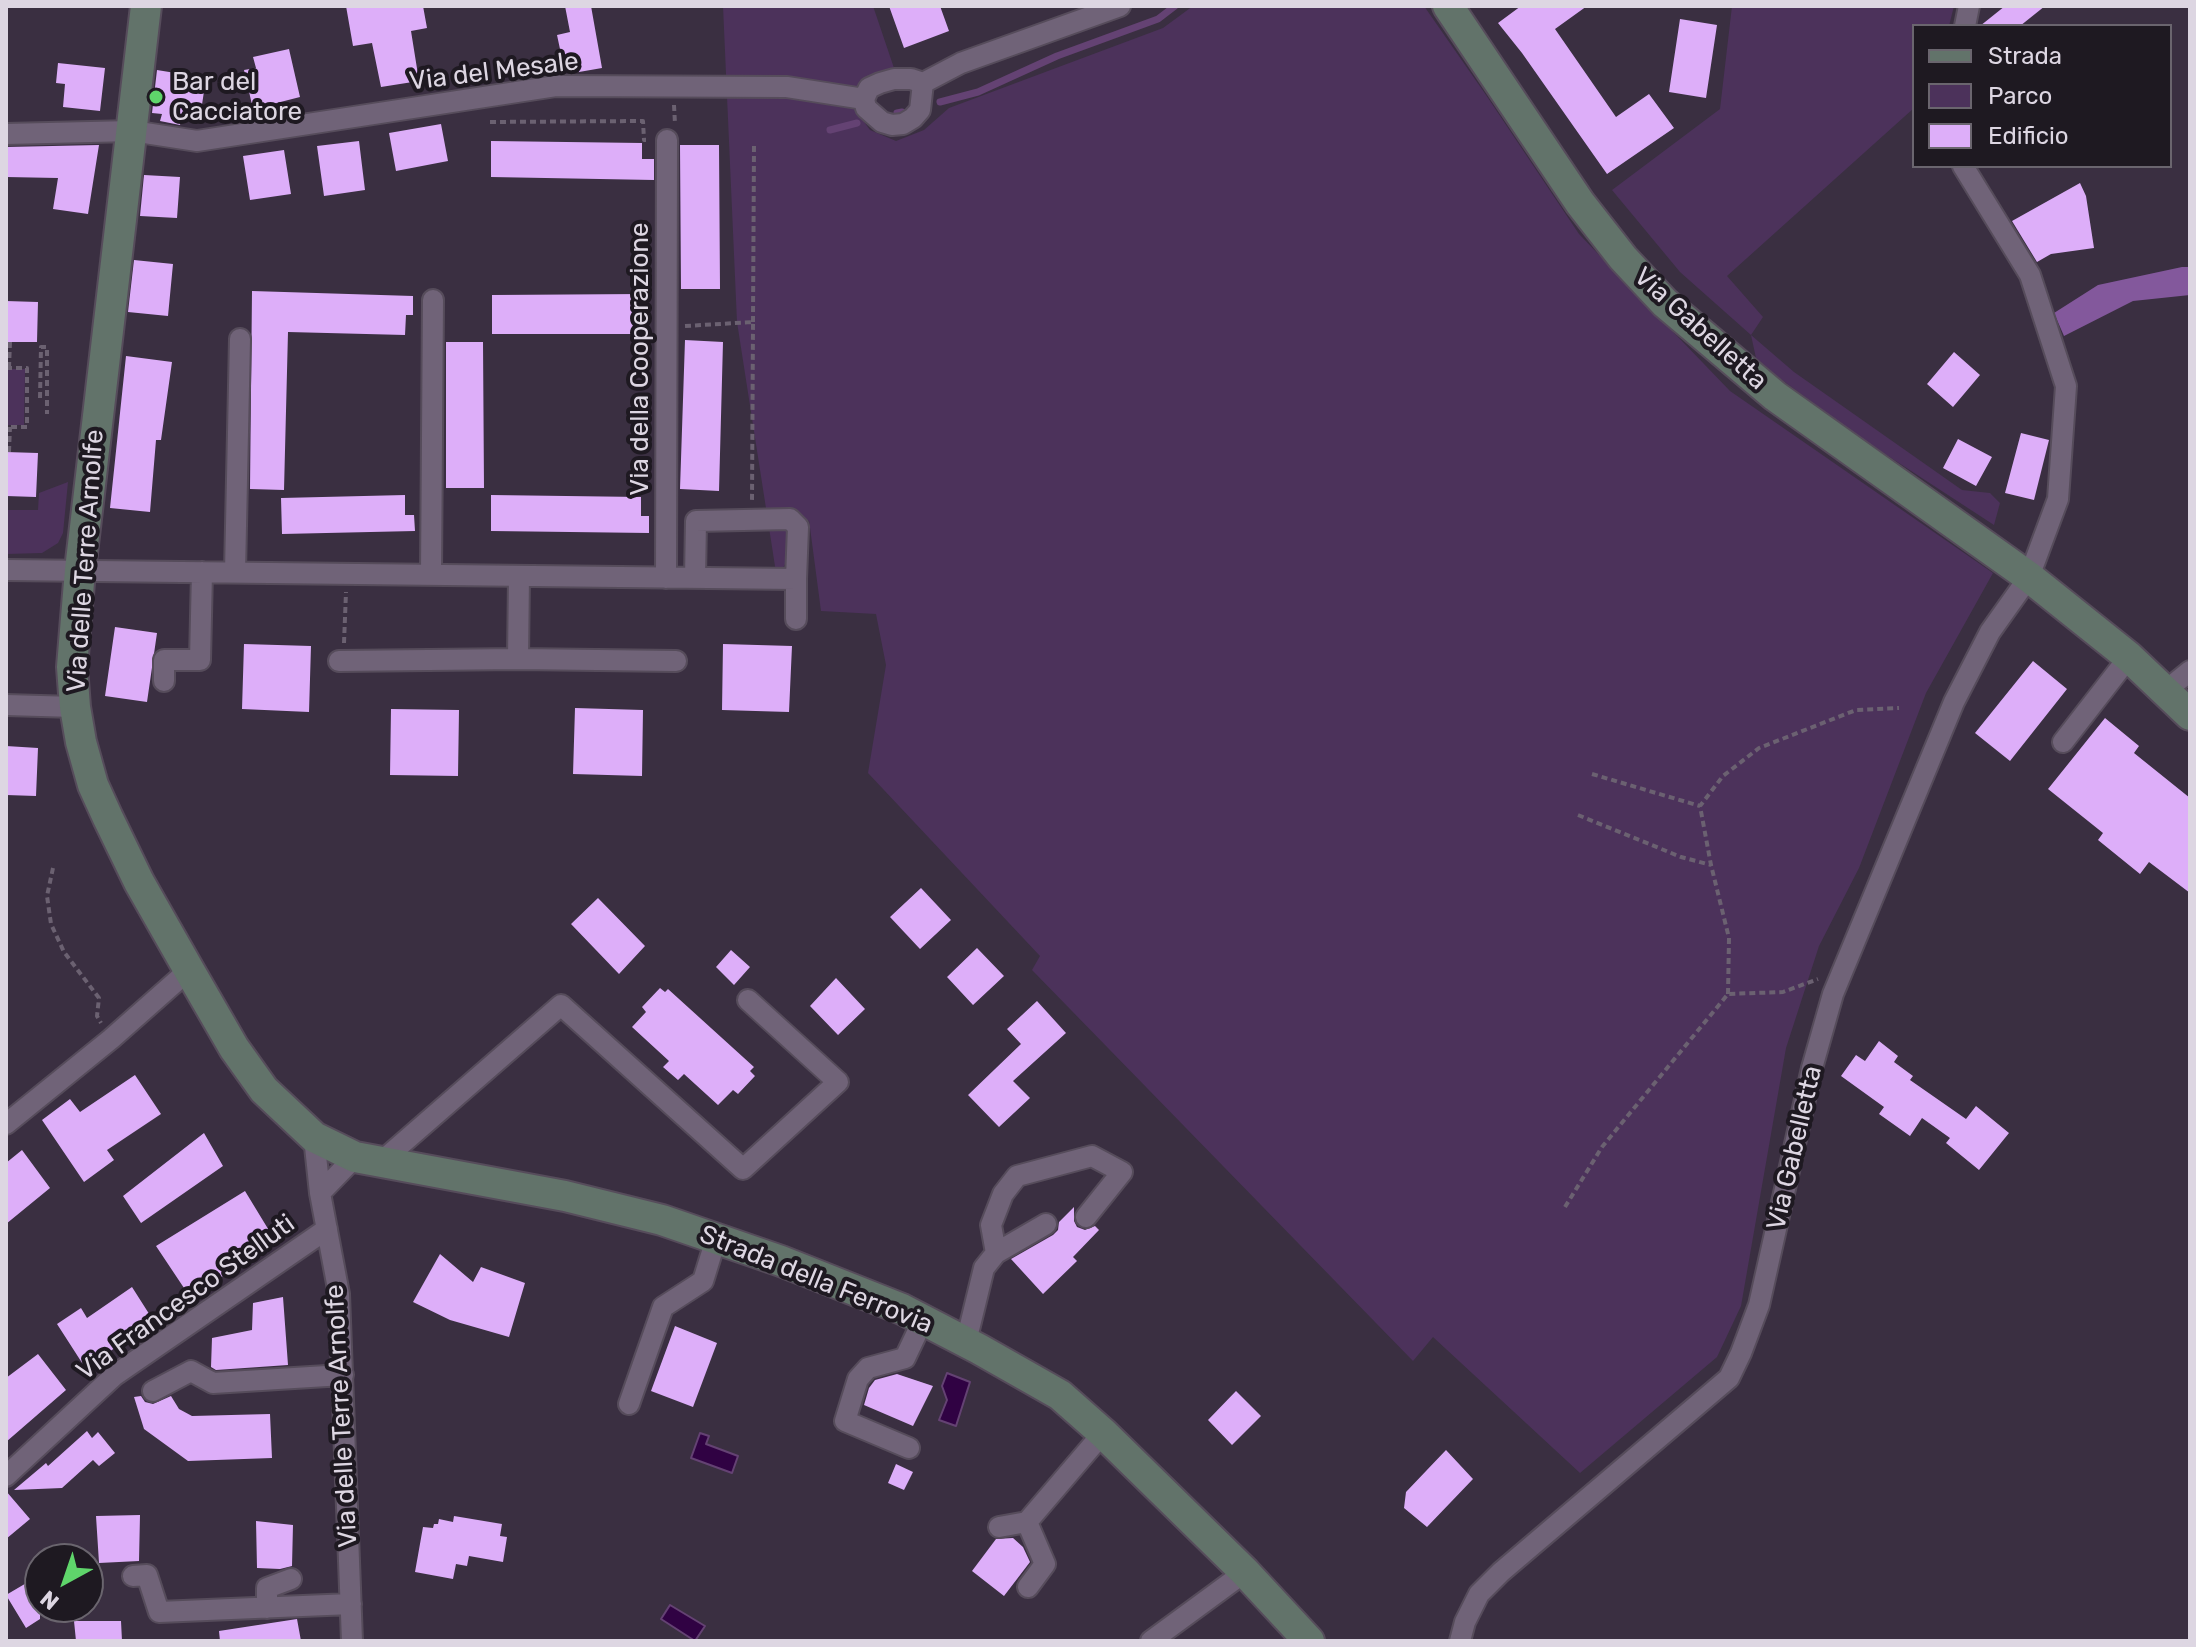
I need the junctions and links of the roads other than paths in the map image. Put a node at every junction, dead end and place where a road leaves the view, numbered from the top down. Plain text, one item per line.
1 (146, 6) edge
2 (1120, 6) edge
3 (1448, 6) edge
4 (923, 83) junction
5 (864, 99) junction
6 (132, 131) junction
7 (6, 134) edge
8 (667, 140) road end
9 (1964, 168) edge
10 (433, 300) dead end
11 (240, 339) dead end
12 (6, 570) edge
13 (80, 570) junction
14 (202, 572) junction
15 (235, 572) junction
16 (431, 574) junction
17 (519, 576) junction
18 (2029, 577) junction
19 (666, 578) junction
20 (695, 578) junction
21 (796, 579) junction
22 (796, 619) dead end
23 (2129, 657) junction
24 (518, 659) junction
25 (341, 661) road end
26 (676, 661) dead end
27 (2190, 671) edge
28 (164, 681) dead end
29 (2164, 692) junction
30 (6, 705) edge
31 (75, 707) junction
32 (2190, 715) edge
33 (2063, 742) dead end
34 (189, 970) junction
35 (748, 1000) dead end
36 (6, 1124) edge
37 (314, 1137) junction
38 (369, 1159) junction
39 (320, 1193) junction
40 (1086, 1217) dead end
41 (1046, 1224) dead end
42 (327, 1229) junction
43 (716, 1239) junction
44 (996, 1253) junction
45 (923, 1320) junction
46 (966, 1342) junction
47 (343, 1375) junction
48 (153, 1391) dead end
49 (629, 1404) dead end
50 (1103, 1433) junction
51 (909, 1448) dead end
52 (6, 1476) edge
53 (1027, 1522) junction
54 (999, 1527) dead end
55 (1245, 1572) junction
56 (133, 1576) dead end
57 (291, 1579) dead end
58 (1028, 1587) dead end
59 (351, 1604) junction
60 (267, 1608) junction
61 (352, 1641) edge
62 (1151, 1641) edge
63 (1309, 1641) edge
64 (1460, 1641) edge

1 - 6 street, Via delle Terre Arnolfe
2 - 4 street
3 - 18 street, Via Gabelletta
4 - 5 street
4 - 5 street
5 - 6 street, Via del Mesale
6 - 7 street, Via del Mesale
6 - 13 street, Via delle Terre Arnolfe
8 - 19 street, Via della Cooperazione
9 - 18 street
10 - 16 street
11 - 15 street
12 - 13 street
13 - 14 street
13 - 31 street, Via delle Terre Arnolfe
14 - 15 street
14 - 28 street
15 - 16 street
16 - 17 street
17 - 19 street
17 - 24 street
18 - 23 street, Via Gabelletta
18 - 64 street, Via Gabelletta
19 - 20 street
20 - 21 street
20 - 21 street
21 - 22 street
23 - 29 street, Via Gabelletta
23 - 33 street
24 - 25 street
24 - 26 street
27 - 29 street
29 - 32 street, Via Gabelletta
30 - 31 street
31 - 34 street, Via delle Terre Arnolfe
34 - 36 street
34 - 37 street, Via delle Terre Arnolfe
35 - 38 street
37 - 38 street, Strada della Ferrovia
37 - 39 street, Via delle Terre Arnolfe
38 - 39 street
38 - 43 street, Strada della Ferrovia
39 - 42 street, Via delle Terre Arnolfe
40 - 44 street
41 - 44 street
42 - 47 street, Via delle Terre Arnolfe
42 - 52 street, Via Francesco Stelluti
43 - 45 street, Strada della Ferrovia
43 - 49 street
44 - 46 street
45 - 46 street, Strada della Ferrovia
45 - 51 street
46 - 50 street, Strada della Ferrovia
47 - 48 street
47 - 59 street, Via delle Terre Arnolfe
50 - 53 street
50 - 55 street, Strada della Ferrovia
53 - 54 street
53 - 58 street
55 - 62 street
55 - 63 street, Strada della Ferrovia
56 - 60 street
57 - 60 street
59 - 60 street
59 - 61 street, Via delle Terre Arnolfe

